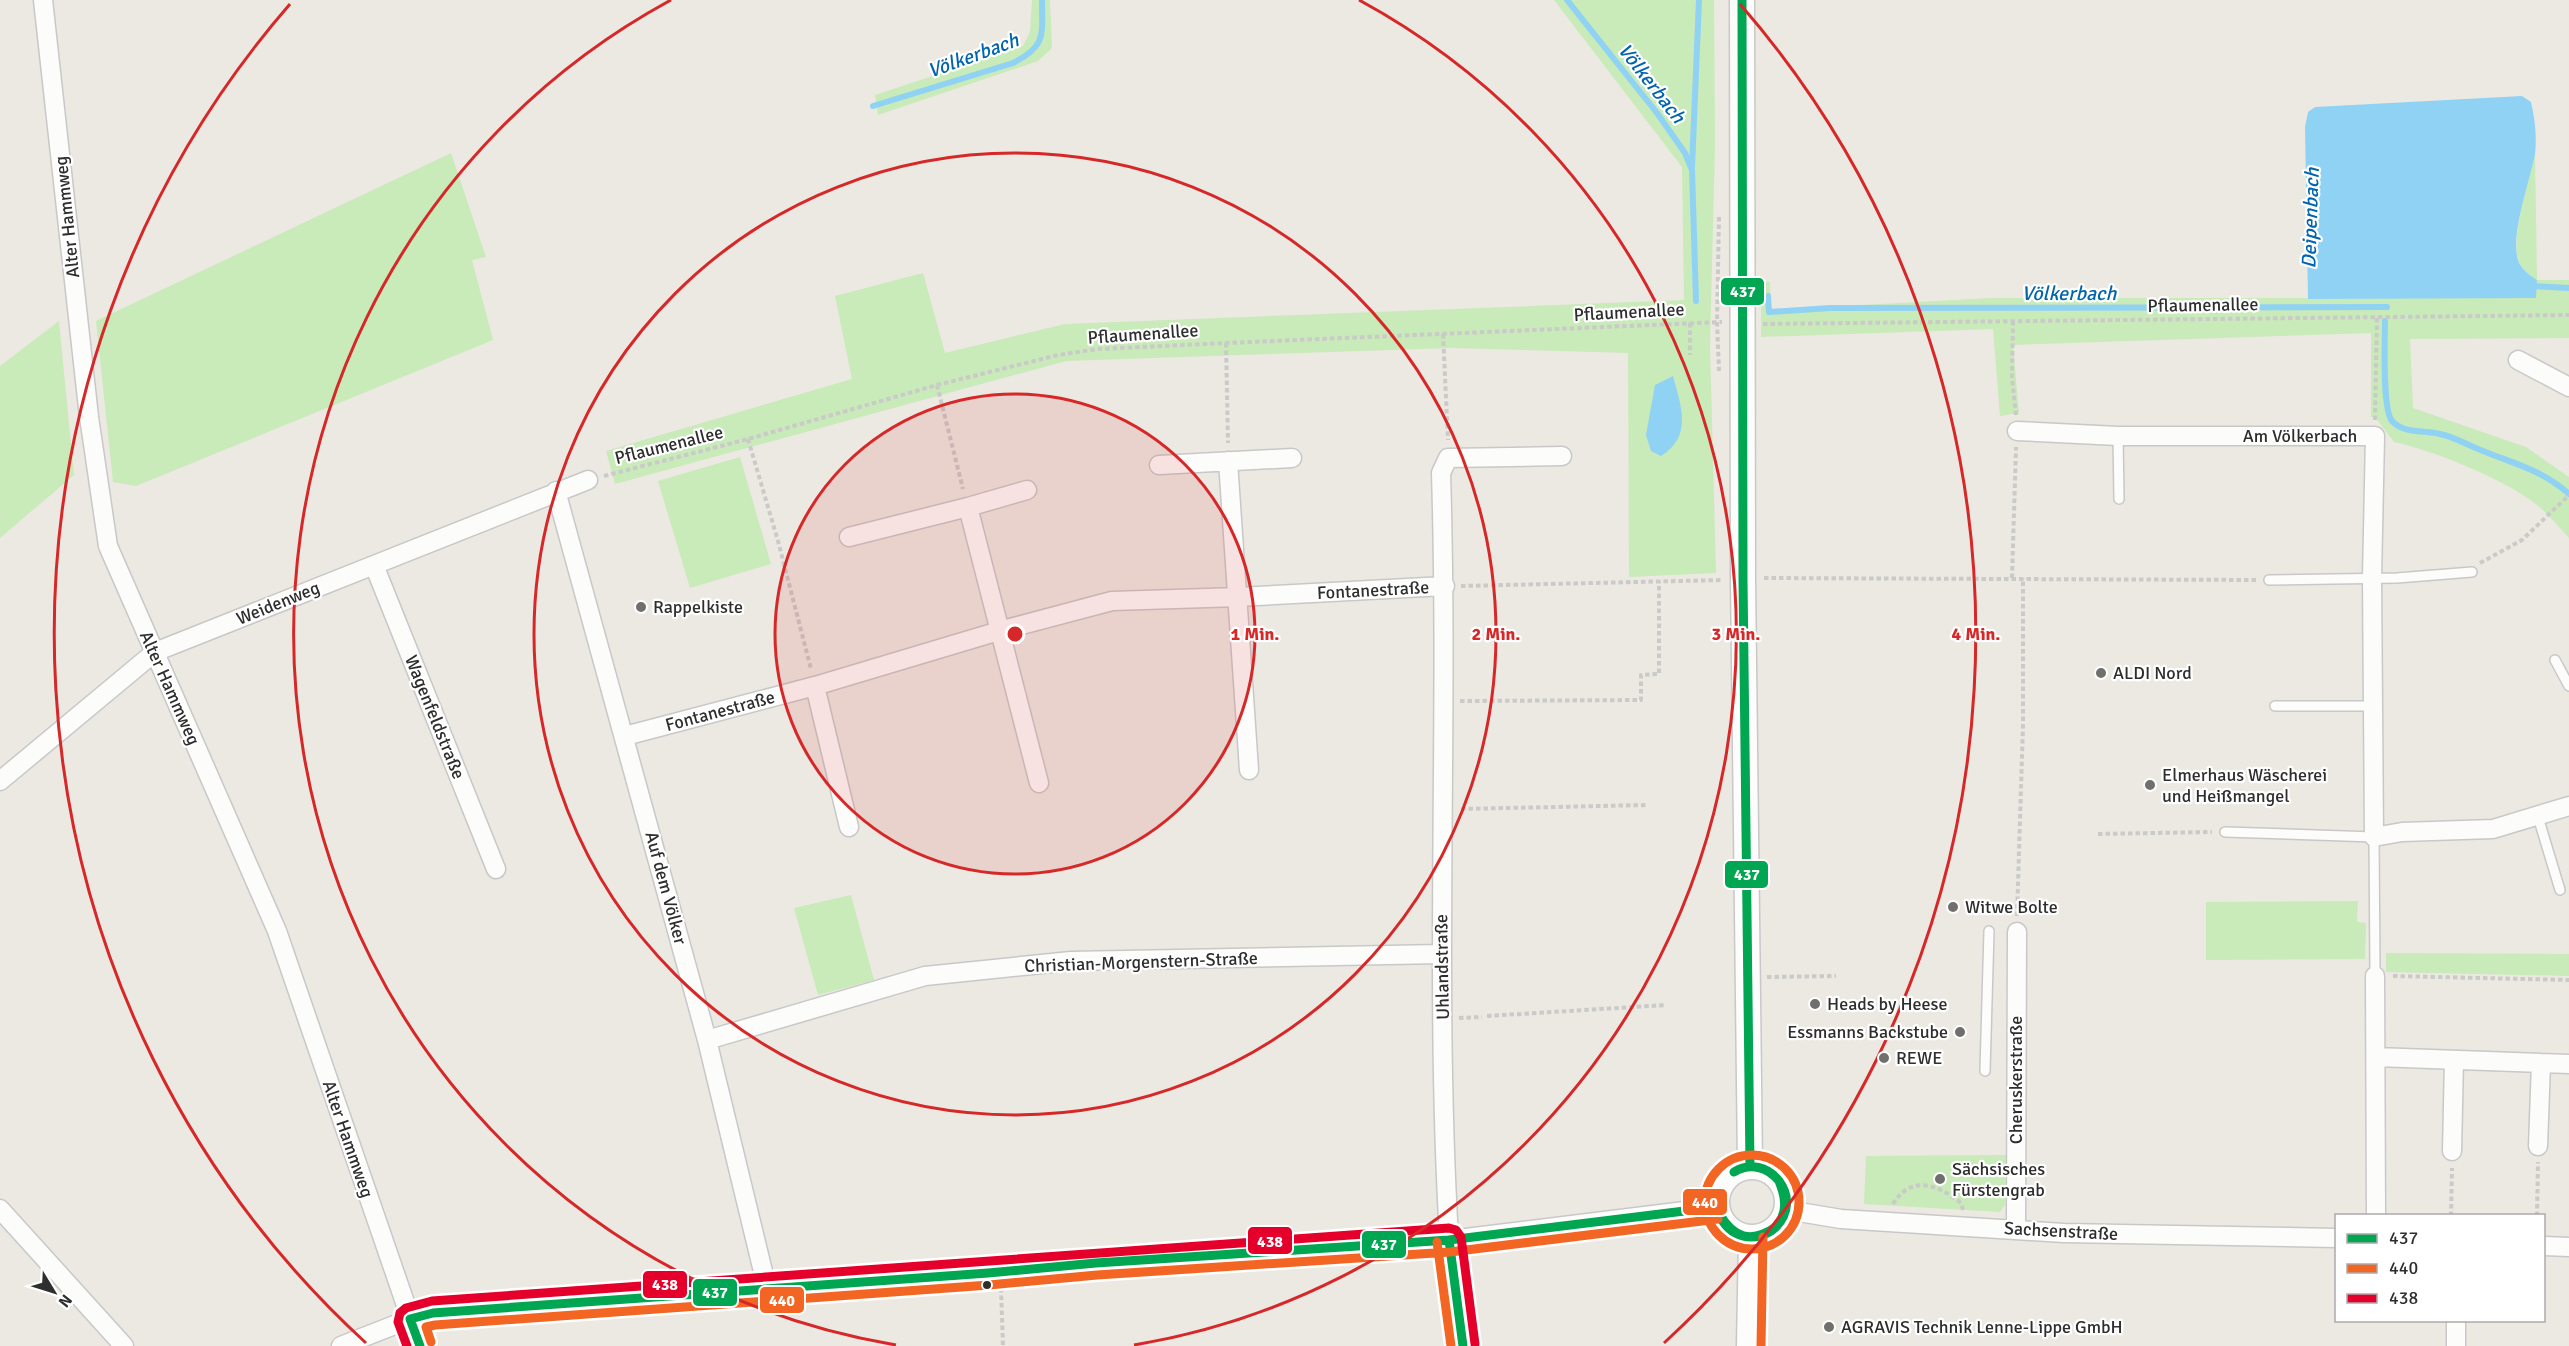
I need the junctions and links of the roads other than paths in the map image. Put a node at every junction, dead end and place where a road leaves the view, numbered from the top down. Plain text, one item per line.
1 (43, 0) edge
2 (1742, 0) edge
3 (2518, 360) dead end
4 (2569, 387) edge
5 (2017, 431) road end
6 (2118, 436) junction
7 (1562, 456) dead end
8 (1292, 458) dead end
9 (1228, 461) junction
10 (1159, 465) dead end
11 (588, 480) road end
12 (1027, 490) dead end
13 (556, 491) junction
14 (2119, 499) dead end
15 (968, 507) junction
16 (849, 537) dead end
17 (374, 565) junction
18 (2472, 572) road end
19 (2372, 578) junction
20 (2269, 580) road end
21 (1445, 586) junction
22 (1239, 597) junction
23 (999, 631) junction
24 (155, 652) junction
25 (2555, 660) dead end
26 (815, 686) junction
27 (2569, 686) edge
28 (2275, 706) dead end
29 (2374, 706) junction
30 (625, 736) junction
31 (1249, 770) dead end
32 (0, 781) edge
33 (1039, 783) dead end
34 (2569, 806) edge
35 (2538, 817) junction
36 (849, 827) dead end
37 (2225, 832) road end
38 (2374, 837) junction
39 (496, 869) dead end
40 (2560, 890) dead end
41 (1989, 931) dead end
42 (2017, 932) road end
43 (1441, 954) junction
44 (2375, 976) joint
45 (707, 1040) junction
46 (2376, 1057) junction
47 (2454, 1060) junction
48 (2541, 1063) junction
49 (2569, 1064) edge
50 (1985, 1071) dead end
51 (2538, 1146) road end
52 (2452, 1151) road end
53 (1750, 1166) junction
54 (1717, 1207) junction
55 (0, 1209) edge
56 (1787, 1210) junction
57 (2376, 1214) edge
58 (2016, 1228) junction
59 (1751, 1238) junction
60 (2335, 1238) edge
61 (1449, 1240) junction
62 (2545, 1246) edge
63 (2569, 1247) edge
64 (767, 1288) junction
65 (410, 1319) junction
66 (2457, 1322) edge
67 (123, 1346) edge
68 (342, 1346) edge
69 (420, 1346) edge
70 (1463, 1346) edge
71 (1749, 1346) edge
72 (2456, 1346) edge

1 - 24 street, Alter Hammweg
2 - 53 main road
3 - 4 street
5 - 6 street, Am Völkerbach
6 - 14 lane
6 - 19 street, Am Völkerbach
7 - 21 street, Fontanestraße
8 - 9 street
9 - 10 street
9 - 22 street
11 - 13 street, Weidenweg
12 - 15 street
13 - 17 street, Weidenweg
13 - 30 street, Auf dem Völker
15 - 16 street
15 - 23 street
17 - 24 street, Weidenweg
17 - 39 street, Wagenfeldstraße
18 - 19 lane
19 - 20 lane
19 - 29 street, Am Völkerbach
21 - 22 street, Fontanestraße
21 - 43 street, Uhlandstraße
22 - 23 street, Fontanestraße
22 - 31 street
23 - 26 street, Fontanestraße
23 - 33 street
24 - 32 street, Weidenweg
24 - 65 street, Alter Hammweg
25 - 27 lane
26 - 30 street, Fontanestraße
26 - 36 street
28 - 29 lane
29 - 38 street, Am Völkerbach
30 - 45 street, Auf dem Völker
34 - 35 street
35 - 38 street
35 - 40 lane
37 - 38 lane
38 - 44 lane
41 - 50 lane
42 - 58 street, Cheruskerstraße
43 - 45 street, Christian-Morgenstern-Straße
43 - 61 street, Uhlandstraße
44 - 46 street
45 - 64 street, Auf dem Völker
46 - 47 street
46 - 57 street
47 - 48 street
47 - 52 street
48 - 49 street
48 - 51 street
53 - 54 main road
53 - 56 main road
54 - 59 main road
54 - 61 street
55 - 67 street
56 - 58 street, Sachsenstraße
56 - 59 main road
58 - 60 street, Sachsenstraße
59 - 71 main road
61 - 64 street
61 - 70 street, Uhlandstraße
62 - 63 street
64 - 65 street
65 - 68 street
65 - 69 street, Alter Hammweg
66 - 72 street

